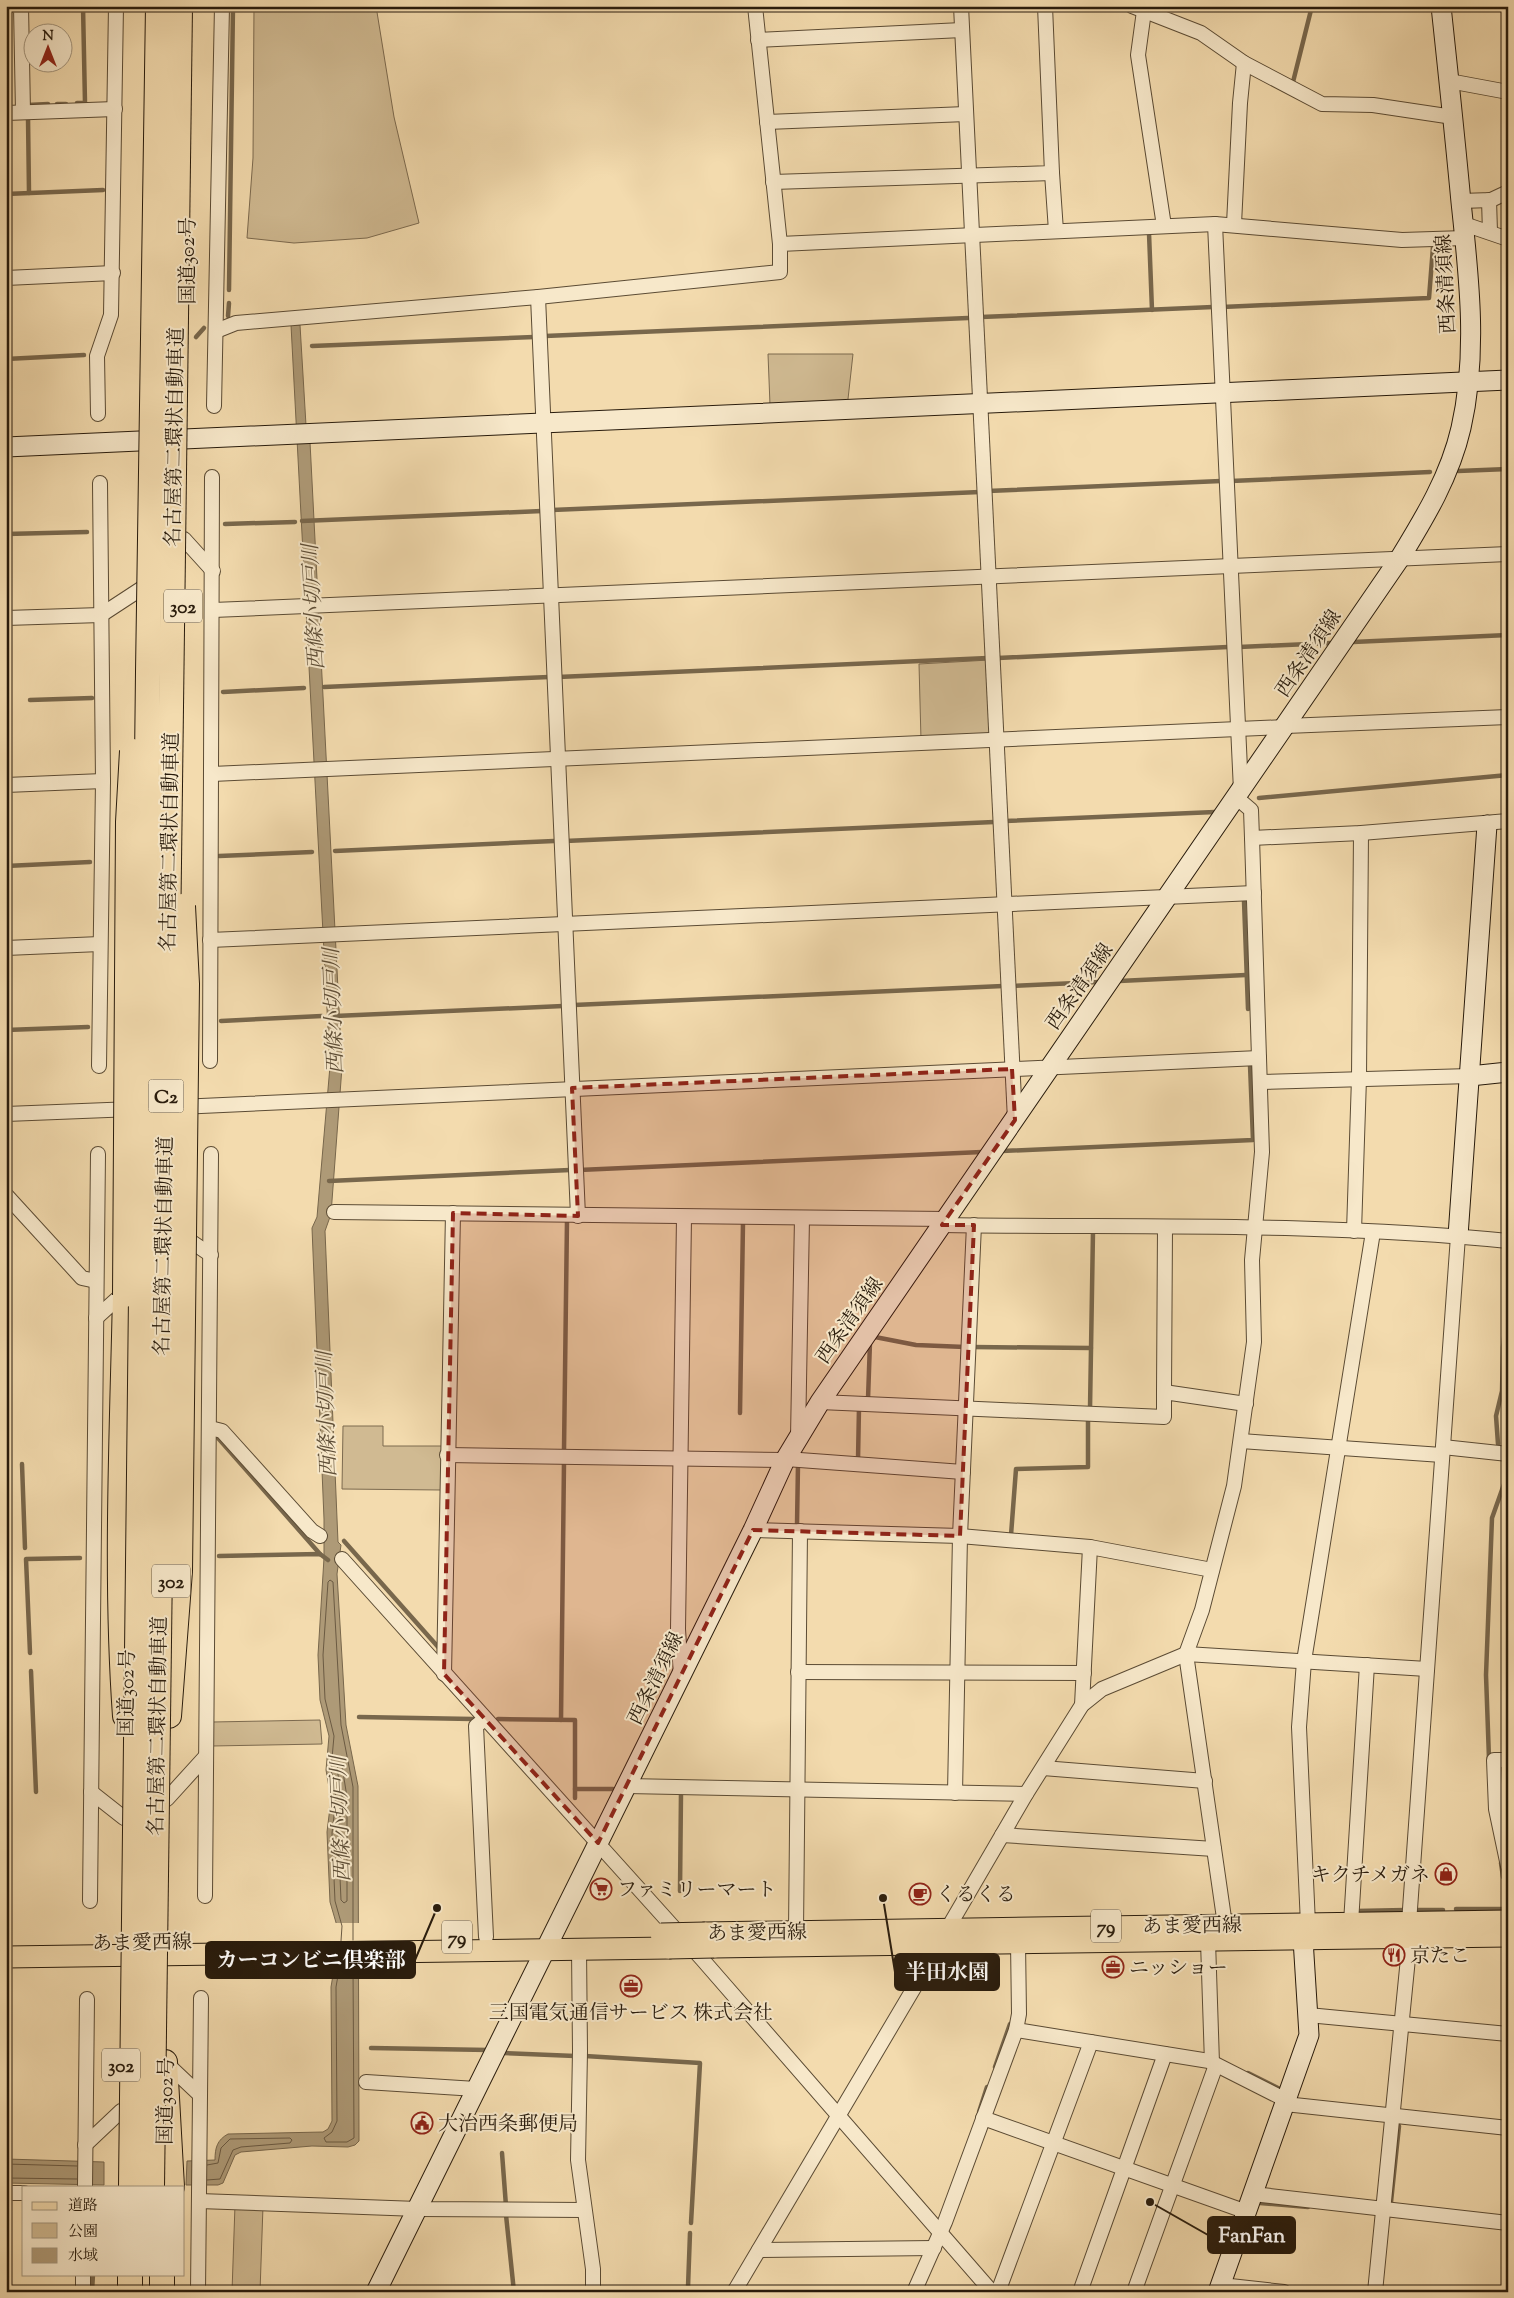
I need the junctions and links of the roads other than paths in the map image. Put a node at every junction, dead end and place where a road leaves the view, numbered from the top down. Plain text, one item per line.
1 (21, 6) edge
2 (116, 6) edge
3 (158, 6) edge
4 (180, 6) edge
5 (190, 6) edge
6 (222, 6) edge
7 (755, 6) edge
8 (961, 6) edge
9 (1045, 6) edge
10 (1441, 6) edge
11 (1148, 10) edge
12 (962, 30) junction
13 (758, 40) junction
14 (1244, 63) junction
15 (1449, 81) junction
16 (1508, 92) edge
17 (114, 109) junction
18 (6, 112) edge
19 (23, 112) junction
20 (966, 114) junction
21 (1453, 117) junction
22 (767, 122) junction
23 (1052, 173) junction
24 (969, 175) junction
25 (773, 182) junction
26 (1508, 192) edge
27 (1489, 200) junction
28 (1461, 201) junction
29 (1215, 224) junction
30 (1234, 224) junction
31 (1164, 226) junction
32 (1056, 231) junction
33 (1465, 231) junction
34 (1490, 232) junction
35 (971, 234) junction
36 (1508, 239) edge
37 (780, 244) junction
38 (113, 272) junction
39 (6, 278) edge
40 (538, 297) junction
41 (216, 331) junction
42 (1508, 380) edge
43 (1470, 382) junction
44 (1222, 392) junction
45 (981, 403) junction
46 (214, 406) dead end
47 (98, 414) dead end
48 (543, 423) junction
49 (186, 439) junction
50 (6, 447) edge
51 (152, 462) junction
52 (212, 477) dead end
53 (100, 483) dead end
54 (184, 550) junction
55 (1508, 554) edge
56 (1400, 558) junction
57 (1230, 566) junction
58 (213, 571) junction
59 (989, 577) junction
60 (550, 596) junction
61 (213, 610) junction
62 (101, 615) junction
63 (6, 618) edge
64 (171, 672) junction
65 (1508, 717) edge
66 (1285, 727) junction
67 (1238, 729) junction
68 (997, 740) junction
69 (558, 759) junction
70 (212, 774) junction
71 (103, 781) junction
72 (6, 785) edge
73 (1239, 794) junction
74 (1508, 821) edge
75 (1487, 825) junction
76 (1362, 833) junction
77 (1252, 838) junction
78 (1254, 893) junction
79 (1168, 897) junction
80 (1004, 904) junction
81 (565, 924) junction
82 (210, 940) junction
83 (100, 944) junction
84 (178, 945) junction
85 (6, 948) edge
86 (210, 965) junction
87 (1259, 1058) junction
88 (210, 1061) dead end
89 (99, 1066) dead end
90 (1050, 1068) junction
91 (1012, 1069) junction
92 (1508, 1072) edge
93 (1470, 1076) junction
94 (1359, 1078) junction
95 (1260, 1082) junction
96 (572, 1088) junction
97 (175, 1107) junction
98 (6, 1114) edge
99 (1014, 1120) junction
100 (98, 1154) dead end
101 (211, 1154) dead end
102 (6, 1195) edge
103 (174, 1206) junction
104 (334, 1212) dead end
105 (453, 1213) junction
106 (578, 1216) junction
107 (684, 1217) junction
108 (802, 1218) junction
109 (944, 1222) junction
110 (974, 1225) junction
111 (1165, 1228) junction
112 (1255, 1228) junction
113 (173, 1229) junction
114 (1354, 1231) junction
115 (1373, 1232) junction
116 (1458, 1236) junction
117 (1508, 1241) edge
118 (165, 1255) junction
119 (211, 1255) junction
120 (96, 1281) junction
121 (96, 1318) junction
122 (1164, 1392) junction
123 (820, 1402) junction
124 (1246, 1404) junction
125 (966, 1407) junction
126 (210, 1428) junction
127 (798, 1439) junction
128 (1242, 1441) junction
129 (1339, 1448) junction
130 (1443, 1451) junction
131 (1508, 1454) edge
132 (447, 1455) junction
133 (680, 1460) junction
134 (786, 1460) junction
135 (962, 1472) junction
136 (754, 1530) junction
137 (800, 1531) junction
138 (320, 1536) dead end
139 (960, 1536) junction
140 (1090, 1547) junction
141 (342, 1559) dead end
142 (1212, 1570) junction
143 (1186, 1654) junction
144 (1304, 1661) junction
145 (1367, 1665) junction
146 (1427, 1669) junction
147 (798, 1672) junction
148 (957, 1673) junction
149 (1084, 1673) junction
150 (444, 1674) junction
151 (681, 1677) junction
152 (1082, 1705) junction
153 (125, 1716) junction
154 (169, 1716) junction
155 (485, 1719) junction
156 (206, 1756) junction
157 (1508, 1760) edge
158 (1043, 1768) junction
159 (1205, 1781) junction
160 (627, 1786) junction
161 (797, 1789) junction
162 (91, 1792) junction
163 (955, 1793) junction
164 (1026, 1794) junction
165 (168, 1799) junction
166 (124, 1818) junction
167 (1002, 1835) junction
168 (598, 1843) junction
169 (1214, 1849) junction
170 (1508, 1866) edge
171 (205, 1896) dead end
172 (90, 1901) dead end
173 (1508, 1921) edge
174 (1352, 1923) junction
175 (1225, 1925) junction
176 (1409, 1930) junction
177 (796, 1931) junction
178 (1305, 1932) junction
179 (944, 1936) junction
180 (1508, 1936) edge
181 (486, 1937) junction
182 (710, 1940) junction
183 (665, 1941) junction
184 (1208, 1941) junction
185 (549, 1943) junction
186 (1018, 1943) junction
187 (6, 1944) edge
188 (360, 1946) junction
189 (122, 1949) junction
190 (166, 1949) junction
191 (579, 1949) junction
192 (6, 1957) edge
193 (201, 1998) dead end
194 (87, 1999) dead end
195 (1308, 2015) junction
196 (1401, 2024) junction
197 (1016, 2030) junction
198 (1508, 2034) edge
199 (1091, 2042) junction
200 (1165, 2054) junction
201 (165, 2062) junction
202 (1214, 2064) junction
203 (366, 2082) dead end
204 (476, 2089) junction
205 (200, 2096) junction
206 (1286, 2102) junction
207 (121, 2111) junction
208 (839, 2116) junction
209 (1392, 2116) junction
210 (983, 2118) junction
211 (1508, 2128) edge
212 (1054, 2143) junction
213 (85, 2152) junction
214 (1124, 2168) junction
215 (1173, 2185) junction
216 (85, 2186) edge
217 (120, 2186) edge
218 (131, 2186) edge
219 (152, 2186) edge
220 (164, 2186) edge
221 (172, 2186) edge
222 (6, 2193) edge
223 (22, 2193) edge
224 (198, 2194) junction
225 (1250, 2203) junction
226 (418, 2209) junction
227 (1383, 2209) junction
228 (584, 2210) junction
229 (1508, 2223) edge
230 (941, 2232) junction
231 (934, 2248) junction
232 (758, 2250) junction
233 (84, 2276) edge
234 (152, 2276) edge
235 (162, 2276) edge
236 (173, 2276) edge
237 (1220, 2288) edge
238 (83, 2292) edge
239 (151, 2292) edge
240 (162, 2292) edge
241 (173, 2292) edge
242 (198, 2292) edge
243 (376, 2292) edge
244 (593, 2292) edge
245 (734, 2292) edge
246 (914, 2292) edge
247 (992, 2292) edge
248 (998, 2292) edge
249 (1080, 2292) edge
250 (1134, 2292) edge
251 (1284, 2292) edge
252 (1375, 2292) edge

1 - 19 street
2 - 17 street
3 - 51 highway, 名古屋第二環状自動車道 / C2, bridge
4 - 64 highway, 名古屋第二環状自動車道 / C2, bridge
5 - 49 highway, 国道302号 / 302
6 - 41 street
7 - 13 street
8 - 12 street
9 - 23 street
10 - 15 street, 西条清須線
11 - 14 street
11 - 31 street
12 - 13 street
12 - 20 street
13 - 22 street
14 - 21 street
14 - 30 street
15 - 16 street
15 - 21 street, 西条清須線
17 - 19 street
17 - 38 street
18 - 19 street
20 - 22 street
20 - 24 street
21 - 28 street, 西条清須線
22 - 25 street
23 - 24 street
23 - 32 street
24 - 25 street
24 - 35 street
25 - 37 street
26 - 27 street
27 - 28 street
27 - 34 street
28 - 33 street, 西条清須線
29 - 30 street
29 - 31 street
29 - 44 street
30 - 33 street
31 - 32 street
32 - 35 street
33 - 34 street
33 - 43 street, 西条清須線
34 - 36 street
35 - 37 street
35 - 45 street
37 - 40 street
38 - 39 street
38 - 47 street
40 - 41 street
40 - 48 street
41 - 46 street
42 - 43 street
43 - 44 street
43 - 56 street, 西条清須線
44 - 45 street
44 - 57 street
45 - 48 street
45 - 59 street
48 - 49 street
48 - 60 street
49 - 50 street
49 - 54 highway, 国道302号 / 302
51 - 153 highway, bridge
51 - 218 highway, 名古屋第二環状自動車道 / C2, bridge
52 - 58 street
53 - 62 street
54 - 58 street
54 - 62 street
54 - 84 highway, 国道302号 / 302
55 - 56 street
56 - 57 street
56 - 66 street, 西条清須線
57 - 59 street
57 - 67 street
58 - 61 street
59 - 60 street
59 - 68 street
60 - 61 street
60 - 69 street
61 - 70 street
62 - 63 street
62 - 71 street
64 - 154 highway, bridge
64 - 219 highway, 名古屋第二環状自動車道 / C2, bridge
65 - 66 street
66 - 67 street
66 - 73 street, 西条清須線
67 - 68 street
67 - 73 street
68 - 69 street
68 - 80 street
69 - 70 street
69 - 81 street
70 - 82 street
71 - 72 street
71 - 83 street
73 - 77 street
73 - 79 street, 西条清須線
74 - 75 street
75 - 76 street
75 - 93 street
76 - 77 street
76 - 94 street
77 - 78 street
78 - 79 street
78 - 87 street
79 - 80 street
79 - 90 street, 西条清須線
80 - 81 street
80 - 91 street
81 - 82 street
81 - 96 street
82 - 86 street
83 - 85 street
83 - 89 street
84 - 86 street
84 - 97 highway, 国道302号 / 302
86 - 88 street
87 - 90 street
87 - 95 street
90 - 91 street
90 - 99 street, 西条清須線
91 - 96 street
91 - 99 street
92 - 93 street
93 - 94 street
93 - 116 street
94 - 95 street
94 - 114 street
95 - 112 street
96 - 97 street
96 - 106 street
97 - 98 street
97 - 103 highway, 国道302号 / 302
99 - 109 street, 西条清須線
100 - 120 street
101 - 119 street
102 - 120 street
103 - 113 highway, 国道302号 / 302
103 - 118 highway, 国道302号 / 302
104 - 105 street
105 - 106 street
105 - 132 street
106 - 107 street
107 - 108 street
107 - 133 street
108 - 109 street
108 - 127 street
109 - 110 street
109 - 123 street, 西条清須線
110 - 111 street
110 - 125 street
111 - 112 street
111 - 122 street
112 - 114 street
112 - 124 street
113 - 119 street
113 - 154 highway, 国道302号 / 302
114 - 115 street
115 - 116 street
115 - 129 street
116 - 117 street
116 - 130 street
118 - 121 street
118 - 153 highway, 国道302号 / 302
119 - 126 street
120 - 121 street
121 - 162 street
122 - 124 street
122 - 125 street
123 - 125 street
123 - 127 street, 西条清須線
124 - 128 street
125 - 135 street
126 - 138 street
126 - 156 street
127 - 134 street, 西条清須線
128 - 129 street
128 - 142 street
129 - 130 street
129 - 144 street
130 - 131 street
130 - 146 street
132 - 133 street
132 - 150 street
133 - 134 street
133 - 151 street
134 - 135 street
134 - 136 street, 西条清須線
135 - 139 street
136 - 137 street
136 - 151 street, 西条清須線
137 - 139 street
137 - 147 street
139 - 140 street
139 - 148 street
140 - 142 street
140 - 149 street
141 - 150 street
142 - 143 street
143 - 144 street
143 - 152 street
143 - 159 street
144 - 145 street
144 - 178 street
145 - 146 street
145 - 174 street
146 - 176 street
147 - 148 street
147 - 161 street
148 - 149 street
148 - 163 street
149 - 152 street
150 - 155 street
151 - 160 street, 西条清須線
152 - 158 street
153 - 166 highway, 国道302号 / 302
154 - 165 highway, 国道302号 / 302
155 - 168 street
155 - 181 street
156 - 165 street
156 - 171 street
157 - 170 street
158 - 159 street
158 - 164 street
159 - 169 street
160 - 161 street
160 - 168 street, 西条清須線
161 - 163 street
161 - 177 street
162 - 166 street
162 - 172 street
163 - 164 street
164 - 167 street
165 - 190 highway, 国道302号 / 302
166 - 189 highway, 国道302号 / 302
167 - 169 street
167 - 179 street
168 - 185 street, 西条清須線
168 - 208 street
169 - 175 street
173 - 176 main road, あま愛西線 / 79
174 - 176 main road, あま愛西線 / 79
174 - 178 main road, あま愛西線 / 79
175 - 178 main road, あま愛西線 / 79
175 - 179 main road, あま愛西線 / 79
176 - 178 main road, あま愛西線 / 79
176 - 180 main road, あま愛西線 / 79
176 - 196 street
177 - 179 main road, あま愛西線 / 79
177 - 182 main road, あま愛西線 / 79
178 - 184 main road, あま愛西線 / 79
178 - 195 street
179 - 182 main road, あま愛西線 / 79
179 - 186 main road, あま愛西線 / 79
179 - 208 street
181 - 185 main road, あま愛西線 / 79
181 - 188 main road, あま愛西線 / 79
182 - 183 main road, あま愛西線 / 79, bridge
183 - 185 main road, あま愛西線 / 79
183 - 191 main road, あま愛西線 / 79
184 - 186 main road, あま愛西線 / 79
184 - 202 street
185 - 188 main road, あま愛西線 / 79
185 - 191 main road, あま愛西線 / 79
185 - 204 street, 西条清須線
186 - 197 street
187 - 189 main road, あま愛西線 / 79
188 - 190 main road, あま愛西線 / 79
189 - 190 main road, あま愛西線 / 79
189 - 192 main road, あま愛西線 / 79
189 - 207 highway, 国道302号 / 302
190 - 201 highway, 国道302号 / 302
191 - 228 street
193 - 205 street
194 - 213 street
195 - 196 street
195 - 206 street
196 - 198 street
196 - 209 street
197 - 199 street
197 - 210 street
199 - 200 street
199 - 212 street
200 - 202 street
200 - 214 street
201 - 205 street
201 - 220 highway, 国道302号 / 302
201 - 221 highway
202 - 206 street
202 - 215 street
203 - 204 street
204 - 226 street, 西条清須線
205 - 224 street
206 - 209 street
206 - 225 street
207 - 213 street
207 - 217 highway, 国道302号 / 302
208 - 230 street
208 - 232 street
209 - 211 street
209 - 227 street
210 - 212 street
210 - 230 street
212 - 214 street
212 - 248 street
213 - 216 street
214 - 215 street
214 - 249 street
215 - 225 street
215 - 250 street
222 - 223 street
224 - 226 street
224 - 242 street
225 - 227 street
225 - 237 street
226 - 228 street
226 - 243 street, 西条清須線
227 - 229 street
227 - 252 street
228 - 244 street
230 - 231 street
230 - 247 street
231 - 232 street
231 - 246 street
232 - 245 street
233 - 238 street
234 - 239 highway
235 - 240 highway
236 - 241 highway
237 - 251 street

